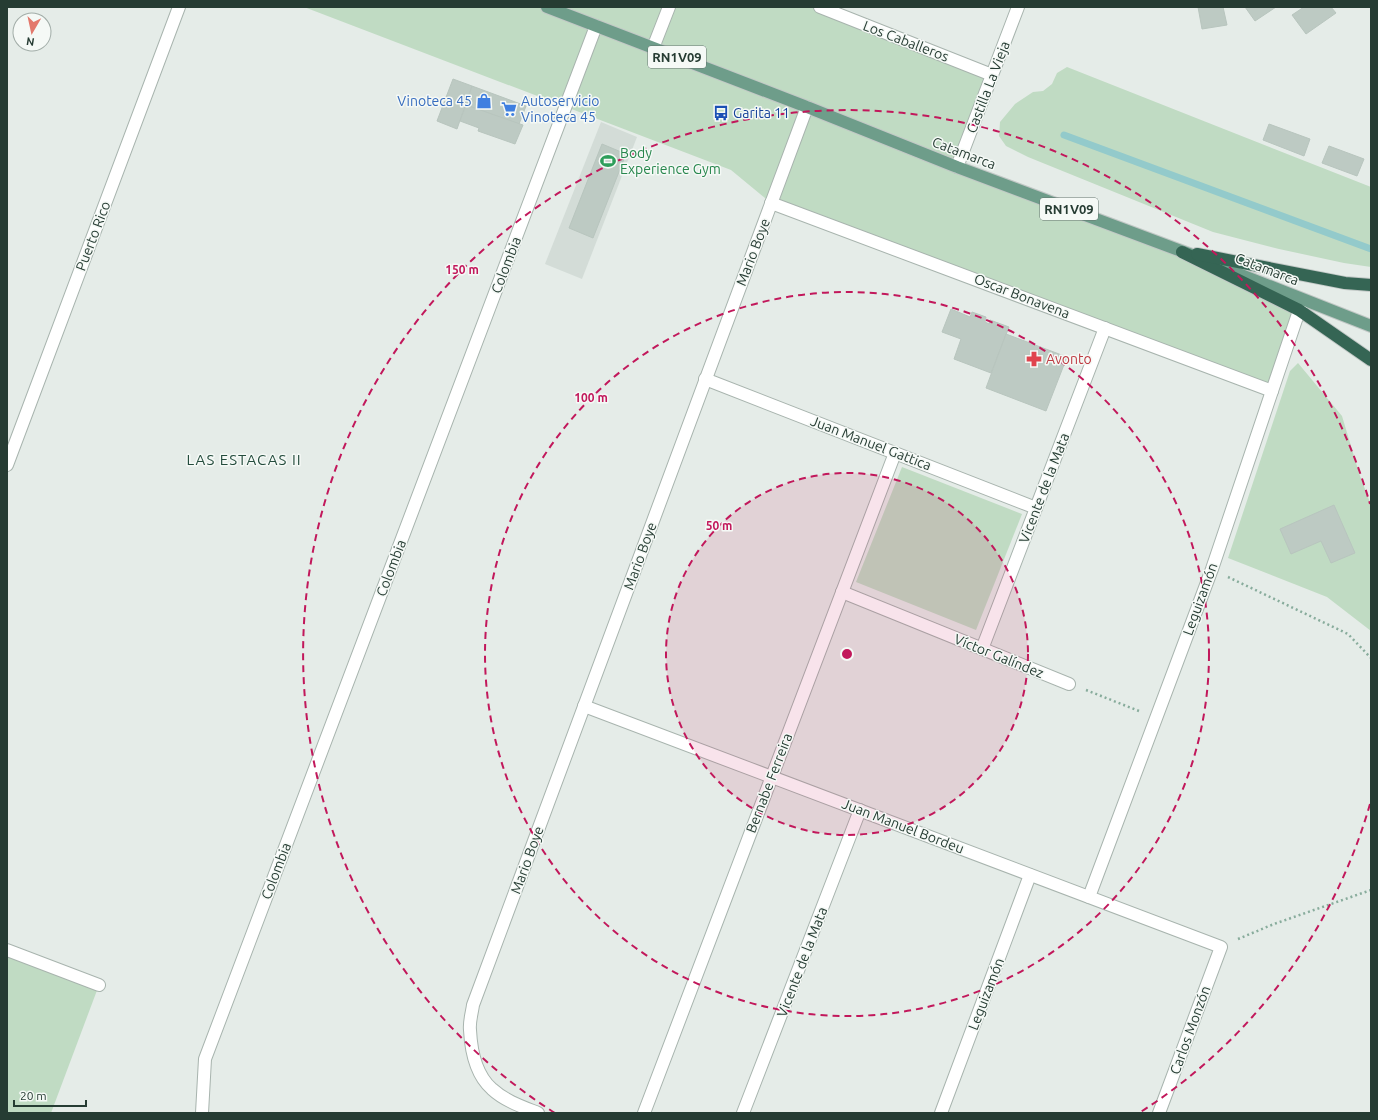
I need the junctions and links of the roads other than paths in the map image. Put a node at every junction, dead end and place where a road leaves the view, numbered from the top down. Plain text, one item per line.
1 (179, 7) edge
2 (547, 7) edge
3 (669, 7) edge
4 (820, 7) edge
5 (1018, 7) edge
6 (596, 26) junction
7 (653, 48) junction
8 (992, 75) junction
9 (807, 107) junction
10 (957, 167) junction
11 (772, 203) junction
12 (1182, 252) junction
13 (1371, 285) edge
14 (1301, 304) junction
15 (1371, 326) edge
16 (1105, 328) junction
17 (1371, 360) edge
18 (705, 379) junction
19 (1272, 391) junction
20 (895, 453) junction
21 (7, 465) edge
22 (1036, 508) junction
23 (842, 592) junction
24 (982, 649) junction
25 (1069, 684) road end
26 (584, 706) junction
27 (771, 776) junction
28 (860, 810) junction
29 (1030, 874) junction
30 (1089, 897) junction
31 (1221, 947) joint
32 (7, 950) edge
33 (99, 985) dead end
34 (518, 1109) edge
35 (202, 1113) edge
36 (538, 1113) edge
37 (644, 1113) edge
38 (743, 1113) edge
39 (941, 1113) edge
40 (1159, 1113) edge

1 - 21 street, Puerto Rico
2 - 6 main road, Catamarca / RN1V09
3 - 7 street
4 - 8 street, Los Caballeros
5 - 8 street, Castilla La Vieja
6 - 7 main road, Catamarca / RN1V09
6 - 35 street, Colombia
7 - 9 main road, Catamarca / RN1V09
8 - 10 street, Castilla La Vieja
9 - 10 main road, Catamarca / RN1V09
9 - 11 street, Mario Boye
10 - 12 main road, Catamarca / RN1V09
11 - 16 street, Oscar Bonavena
11 - 18 street, Mario Boye
12 - 13 highway
12 - 14 highway
14 - 15 main road, Catamarca
14 - 17 highway
14 - 19 street, Leguizamón
16 - 19 street, Oscar Bonavena
16 - 22 street, Vicente de la Mata
18 - 20 street, Juan Manuel Gattica
18 - 26 street, Mario Boye
19 - 30 street, Leguizamón
20 - 22 street, Juan Manuel Gattica
20 - 23 street, Bernabe Ferreira
22 - 24 street, Vicente de la Mata
23 - 24 street, Víctor Galíndez
23 - 27 street, Bernabe Ferreira
24 - 25 street, Víctor Galíndez
26 - 27 street, Juan Manuel Bordeu
26 - 34 street, Mario Boye
27 - 28 street, Juan Manuel Bordeu
27 - 37 street, Bernabe Ferreira
28 - 29 street, Juan Manuel Bordeu
28 - 38 street, Vicente de la Mata
29 - 30 street, Juan Manuel Bordeu
29 - 39 street, Leguizamón
30 - 31 street, Juan Manuel Bordeu
31 - 40 street, Carlos Monzón
32 - 33 street
34 - 36 street, Mario Boye

